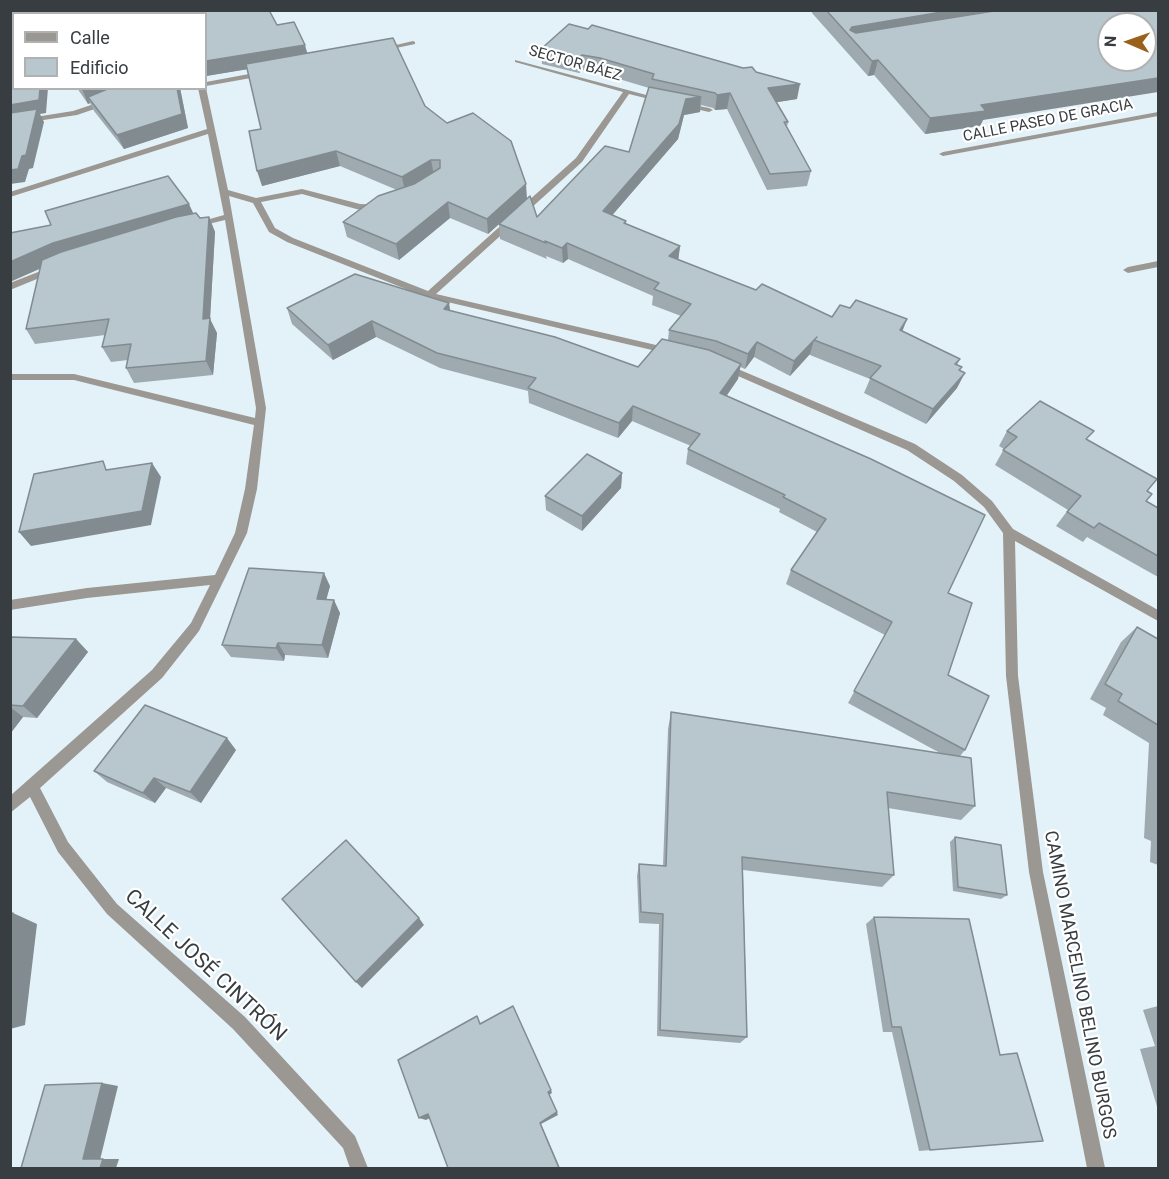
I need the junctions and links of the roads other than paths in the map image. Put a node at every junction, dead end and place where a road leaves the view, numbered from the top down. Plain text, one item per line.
1 (413, 43) dead end
2 (378, 50) edge
3 (517, 61) dead end
4 (275, 71) edge
5 (207, 84) edge
6 (202, 90) edge
7 (626, 93) junction
8 (112, 100) edge
9 (667, 101) edge
10 (678, 103) edge
11 (709, 110) edge
12 (1158, 114) edge
13 (10, 123) edge
14 (211, 130) junction
15 (943, 154) dead end
16 (224, 192) junction
17 (10, 195) edge
18 (256, 201) junction
19 (387, 204) edge
20 (228, 217) junction
21 (190, 226) edge
22 (1158, 264) edge
23 (58, 267) edge
24 (1128, 270) dead end
25 (10, 287) edge
26 (429, 295) junction
27 (676, 352) edge
28 (710, 360) edge
29 (10, 377) edge
30 (260, 423) junction
31 (1009, 532) junction
32 (219, 579) junction
33 (10, 605) edge
34 (1158, 616) edge
35 (32, 786) junction
36 (10, 806) edge
37 (359, 1168) edge
38 (1096, 1168) edge

1 - 2 street
3 - 7 street, SECTOR BÁEZ
4 - 5 street
6 - 14 street
7 - 9 street, SECTOR BÁEZ
7 - 26 street, SECTOR BÁEZ
8 - 13 street
10 - 11 street
12 - 15 street, CALLE PASEO DE GRACIA
14 - 16 street
14 - 17 street
16 - 18 street
16 - 20 street
18 - 19 street
18 - 26 street
20 - 21 street
20 - 30 street
22 - 24 street
23 - 25 street
26 - 27 street
28 - 31 street
29 - 30 street
30 - 32 street
31 - 34 street
31 - 38 street, CAMINO MARCELINO BELINO BURGOS
32 - 33 street
32 - 35 street
35 - 36 street
35 - 37 street, CALLE JOSÉ CINTRÓN

